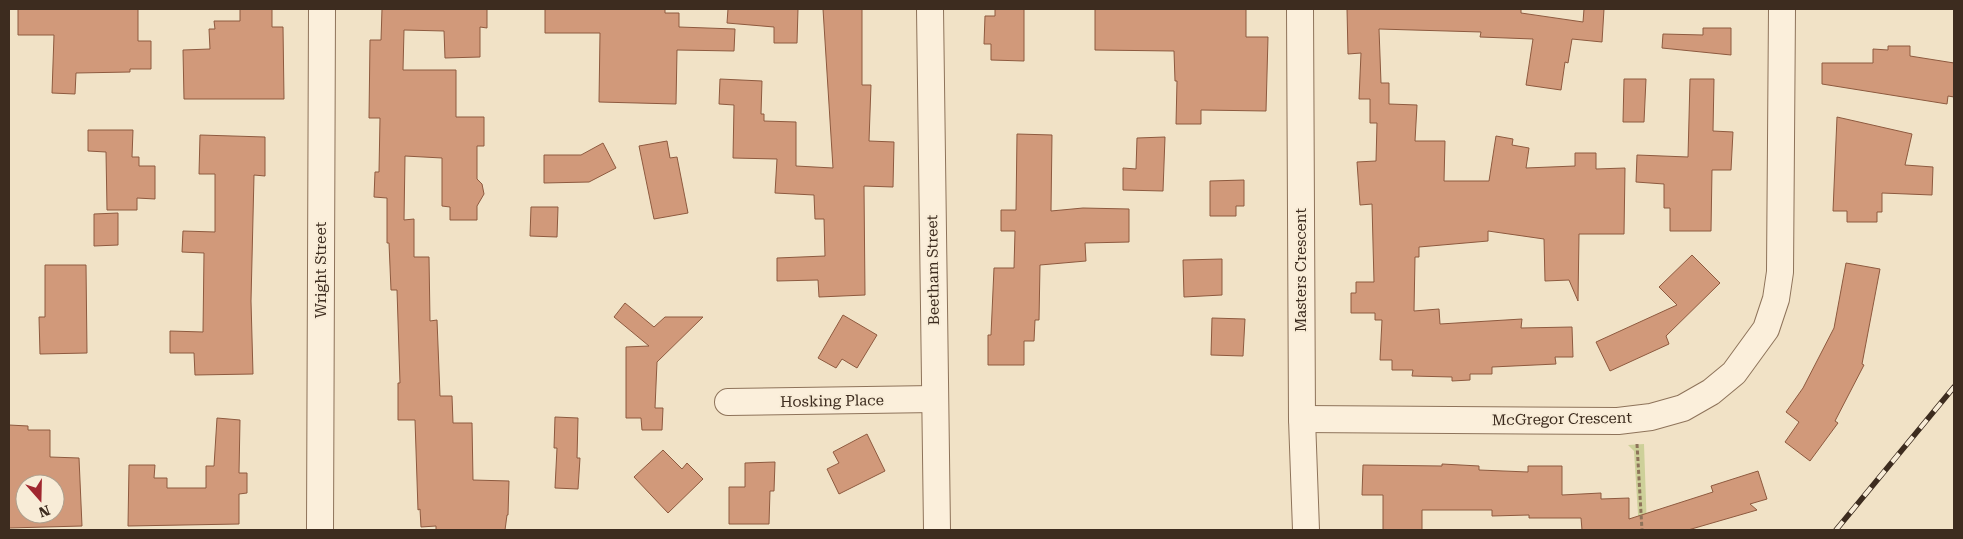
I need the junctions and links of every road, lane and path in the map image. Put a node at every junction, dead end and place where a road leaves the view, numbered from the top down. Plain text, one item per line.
1 (322, 9) edge
2 (930, 9) edge
3 (1300, 9) edge
4 (1782, 9) edge
5 (935, 399) junction
6 (728, 402) dead end
7 (1302, 419) junction
8 (1636, 419) junction
9 (320, 530) edge
10 (937, 530) edge
11 (1306, 530) edge
12 (1642, 530) edge

1 - 9 street, Wright Street
2 - 5 street, Beetham Street
3 - 7 street, Masters Crescent
4 - 8 street, McGregor Crescent
5 - 6 street, Hosking Place
5 - 10 street, Beetham Street
7 - 8 street, McGregor Crescent
7 - 11 street, Masters Crescent
8 - 12 path

